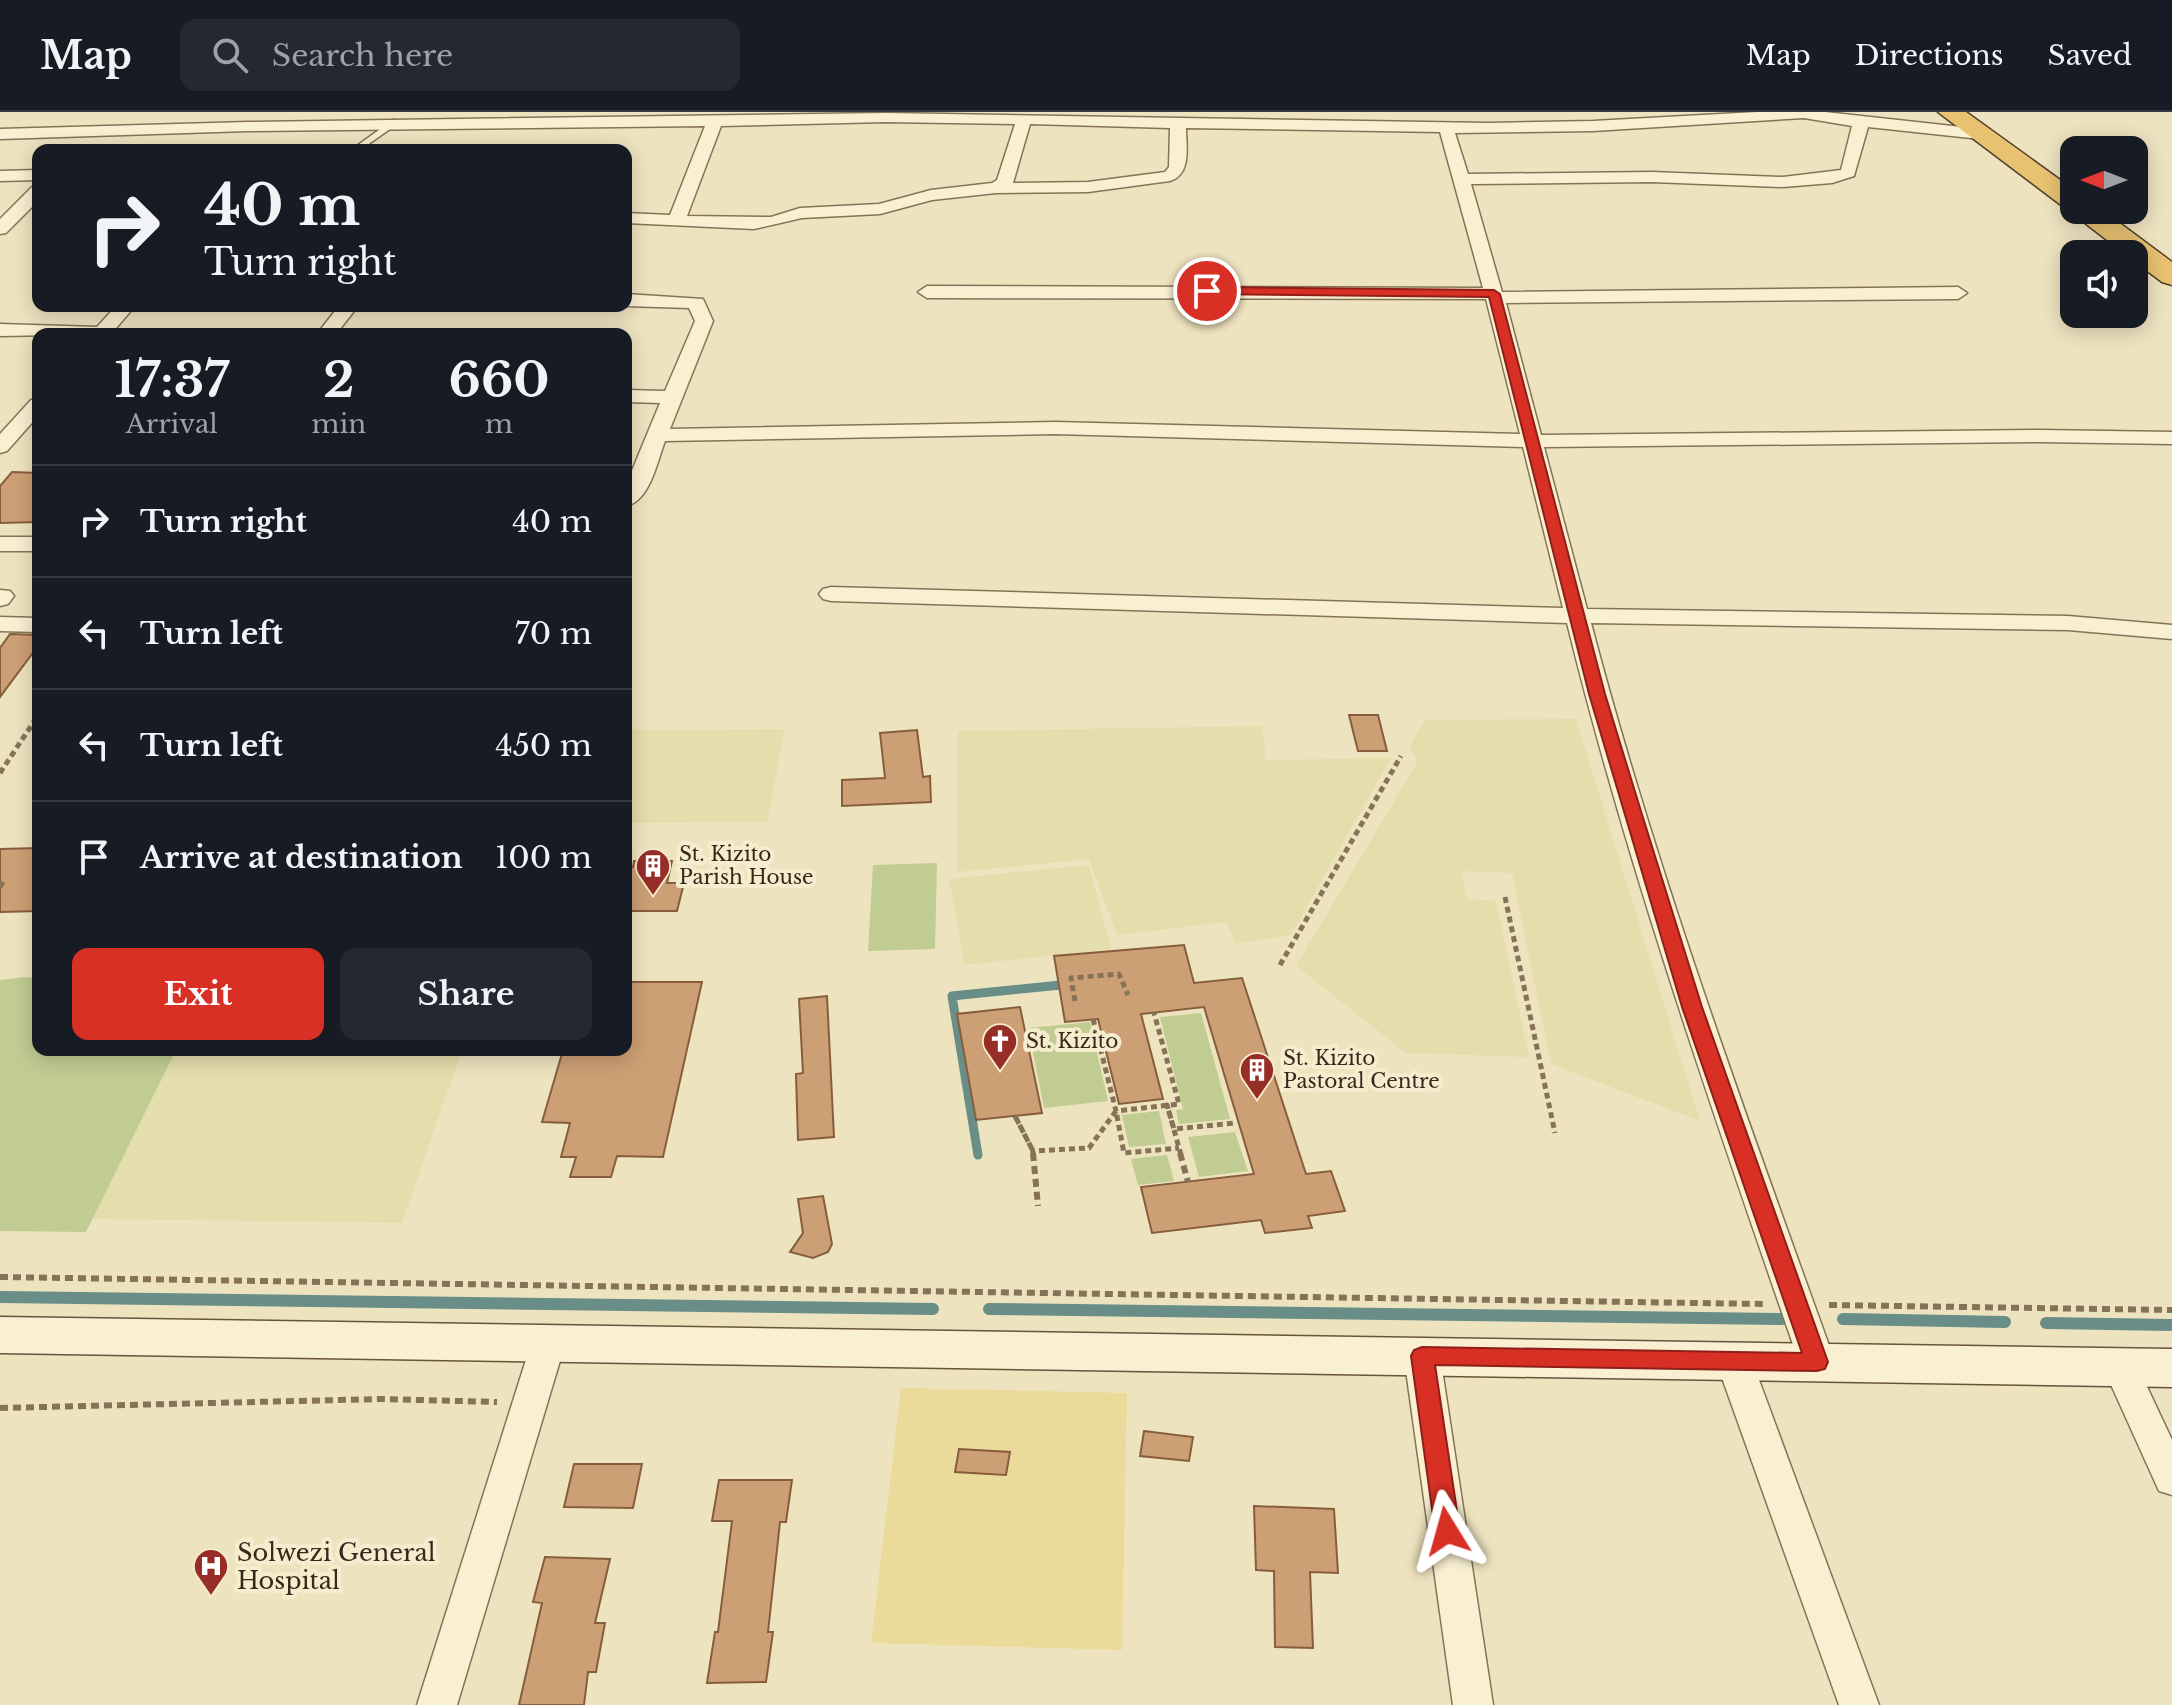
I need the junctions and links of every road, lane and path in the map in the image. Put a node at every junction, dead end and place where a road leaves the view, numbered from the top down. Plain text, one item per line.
1 (137, 112) edge
2 (1405, 112) edge
3 (1950, 112) edge
4 (1801, 113) edge
5 (1105, 117) edge
6 (1024, 119) junction
7 (715, 121) junction
8 (396, 122) junction
9 (1861, 122) junction
10 (1178, 124) junction
11 (1414, 127) junction
12 (1446, 127) junction
13 (112, 129) junction
14 (0, 134) edge
15 (1980, 134) junction
16 (92, 144) edge
17 (364, 144) edge
18 (32, 175) edge
19 (0, 176) edge
20 (1461, 179) junction
21 (996, 188) junction
22 (2060, 192) edge
23 (32, 197) edge
24 (632, 218) edge
25 (677, 219) junction
26 (2103, 224) edge
27 (0, 229) edge
28 (2172, 276) edge
29 (927, 292) dead end
30 (1958, 293) dead end
31 (1494, 296) junction
32 (632, 300) edge
33 (121, 312) edge
34 (344, 312) edge
35 (106, 328) edge
36 (331, 328) edge
37 (0, 330) edge
38 (32, 331) edge
39 (632, 396) edge
40 (673, 397) junction
41 (32, 411) edge
42 (657, 435) junction
43 (2172, 438) edge
44 (1533, 441) junction
45 (0, 447) edge
46 (632, 495) edge
47 (0, 544) edge
48 (32, 544) edge
49 (831, 594) dead end
50 (1577, 616) junction
51 (0, 624) edge
52 (32, 625) edge
53 (2172, 632) edge
54 (32, 725) edge
55 (1401, 756) dead end
56 (0, 773) edge
57 (4, 880) dead end
58 (0, 887) edge
59 (1505, 897) dead end
60 (1280, 965) dead end
61 (1128, 995) dead end
62 (1075, 1001) dead end
63 (1154, 1013) dead end
64 (1093, 1019) dead end
65 (1167, 1105) junction
66 (1116, 1111) junction
67 (1235, 1123) dead end
68 (1555, 1133) dead end
69 (1179, 1148) junction
70 (1033, 1151) junction
71 (1188, 1182) dead end
72 (1038, 1206) dead end
73 (0, 1277) edge
74 (1797, 1305) junction
75 (2172, 1310) edge
76 (0, 1335) edge
77 (548, 1344) junction
78 (1422, 1356) junction
79 (1734, 1361) junction
80 (1817, 1362) junction
81 (2121, 1367) junction
82 (2172, 1368) edge
83 (530, 1403) junction
84 (0, 1408) edge
85 (2172, 1480) edge
86 (437, 1705) edge
87 (1473, 1705) edge
88 (1859, 1705) edge

1 - 13 street
2 - 11 street
3 - 15 highway
4 - 9 street
4 - 12 street
5 - 6 street
5 - 10 street
6 - 7 street
6 - 21 street
7 - 8 street
7 - 25 street
8 - 13 street
8 - 17 lane
9 - 15 street
9 - 20 street
10 - 11 street
10 - 21 street
11 - 12 street
12 - 20 street
13 - 14 street
13 - 16 street
15 - 22 highway
18 - 19 street
20 - 31 street
21 - 25 street
23 - 27 street
24 - 25 street
26 - 28 highway
29 - 31 street
30 - 31 street
31 - 44 street
32 - 40 street
33 - 35 street
34 - 36 street
37 - 38 street
39 - 40 street
40 - 42 street
41 - 45 street
42 - 44 street
42 - 46 street
43 - 44 street
44 - 50 street
47 - 48 street
49 - 50 street
50 - 53 street
50 - 74 street
51 - 52 street
54 - 56 path
55 - 60 path
57 - 58 path
59 - 68 path
61 - 62 path
63 - 65 path
64 - 66 path
65 - 66 path
65 - 67 path
65 - 69 path
66 - 69 path
66 - 70 path
69 - 71 path
70 - 70 path
70 - 72 path
73 - 74 path
74 - 75 path
74 - 80 street
76 - 77 main road
77 - 78 main road
77 - 83 street
78 - 79 main road
78 - 87 street
79 - 80 main road
79 - 88 street
80 - 81 main road
81 - 82 main road
81 - 85 street
83 - 84 path
83 - 86 street

